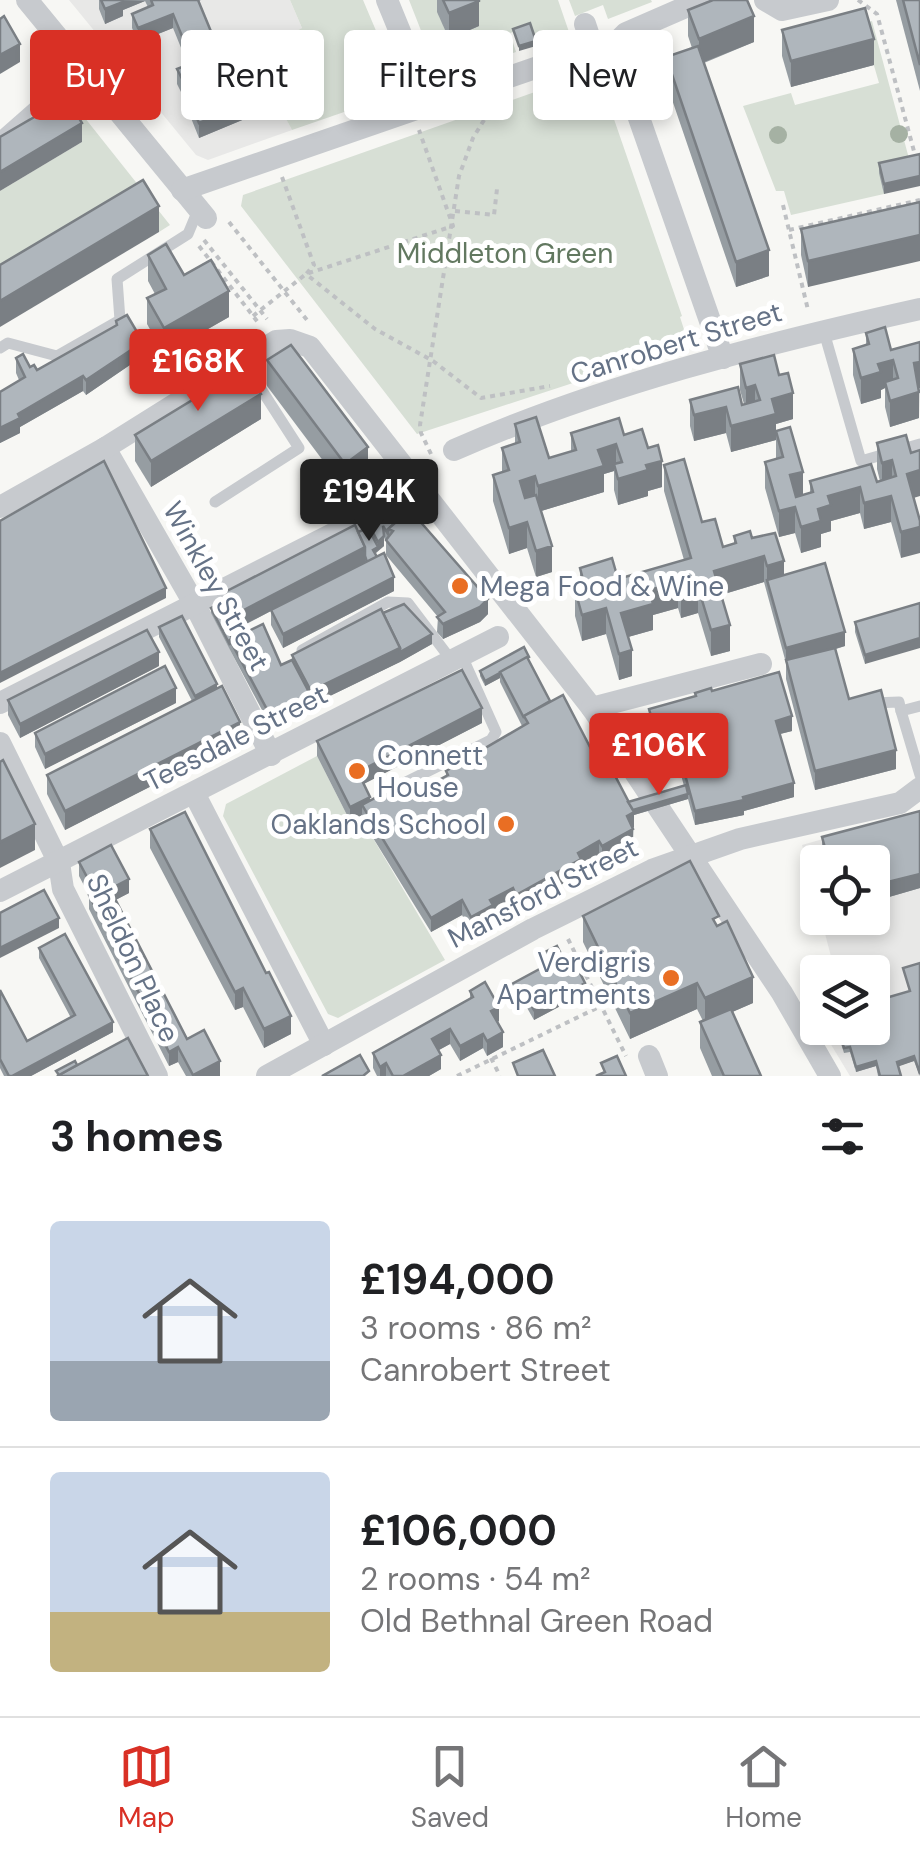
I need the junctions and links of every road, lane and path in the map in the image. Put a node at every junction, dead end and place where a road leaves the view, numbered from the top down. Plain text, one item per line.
1 (27, 0) edge
2 (387, 0) edge
3 (702, 0) edge
4 (765, 0) edge
5 (828, 0) edge
6 (858, 0) edge
7 (585, 24) dead end
8 (52, 30) edge
9 (396, 30) edge
10 (513, 76) edge
11 (30, 111) edge
12 (126, 120) edge
13 (386, 120) edge
14 (424, 120) edge
15 (485, 120) edge
16 (0, 137) edge
17 (276, 158) junction
18 (917, 161) edge
19 (182, 190) junction
20 (497, 190) dead end
21 (920, 200) edge
22 (784, 206) dead end
23 (455, 211) junction
24 (205, 220) junction
25 (453, 226) junction
26 (790, 230) junction
27 (306, 274) junction
28 (284, 292) junction
29 (920, 309) edge
30 (260, 310) junction
31 (253, 316) junction
32 (311, 326) dead end
33 (271, 332) junction
34 (819, 333) junction
35 (0, 348) edge
36 (722, 358) junction
37 (243, 361) junction
38 (432, 361) junction
39 (571, 406) junction
40 (920, 444) edge
41 (104, 448) junction
42 (445, 456) joint
43 (414, 481) junction
44 (216, 502) dead end
45 (0, 506) edge
46 (196, 605) junction
47 (498, 637) dead end
48 (295, 654) edge
49 (457, 658) junction
50 (761, 664) dead end
51 (0, 703) edge
52 (854, 704) edge
53 (920, 706) edge
54 (592, 708) junction
55 (901, 711) junction
56 (0, 743) edge
57 (271, 755) junction
58 (920, 775) edge
59 (920, 788) edge
60 (390, 790) edge
61 (194, 793) junction
62 (692, 855) junction
63 (59, 864) junction
64 (0, 892) edge
65 (557, 917) junction
66 (602, 1006) junction
67 (324, 1044) junction
68 (492, 1058) junction
69 (653, 1066) edge
70 (157, 1076) edge
71 (267, 1076) edge
72 (457, 1076) edge
73 (500, 1076) edge
74 (830, 1076) edge

1 - 8 street
2 - 9 street
3 - 36 street
4 - 5 street
6 - 18 path
7 - 10 street
11 - 16 lane
12 - 19 street
13 - 17 street
14 - 25 path
15 - 23 path
17 - 19 street
17 - 27 path
19 - 24 street
20 - 23 path
21 - 26 path
22 - 26 path
23 - 25 path
24 - 28 path
24 - 30 path
24 - 31 path
24 - 35 lane
25 - 27 path
25 - 38 path
26 - 34 path
27 - 28 path
27 - 38 path
28 - 30 path
28 - 32 path
29 - 34 street, Canrobert Street
30 - 31 path
30 - 33 path
31 - 33 path
33 - 37 street
33 - 43 street
34 - 36 street, Canrobert Street
34 - 40 lane
36 - 39 street, Canrobert Street
37 - 41 street
37 - 44 lane
38 - 39 path
38 - 42 path
39 - 42 street, Canrobert Street
41 - 45 street
41 - 46 street, Winkley Street
43 - 46 street
43 - 54 street
46 - 51 street
46 - 57 street, Winkley Street
47 - 49 street, Teesdale Street
48 - 49 lane
49 - 57 street, Teesdale Street
49 - 60 lane
50 - 54 street
52 - 55 lane
53 - 55 lane
54 - 62 street
55 - 58 lane
56 - 63 street
57 - 61 street, Teesdale Street
59 - 62 street, Mansford Street
61 - 63 street, Teesdale Street
61 - 67 street
62 - 65 street, Mansford Street
62 - 74 street
63 - 64 street, Teesdale Street
63 - 70 street, Sheldon Place
65 - 66 path
65 - 67 street, Mansford Street
66 - 68 path
66 - 69 path
67 - 71 street, Mansford Street
68 - 72 path
68 - 73 path

